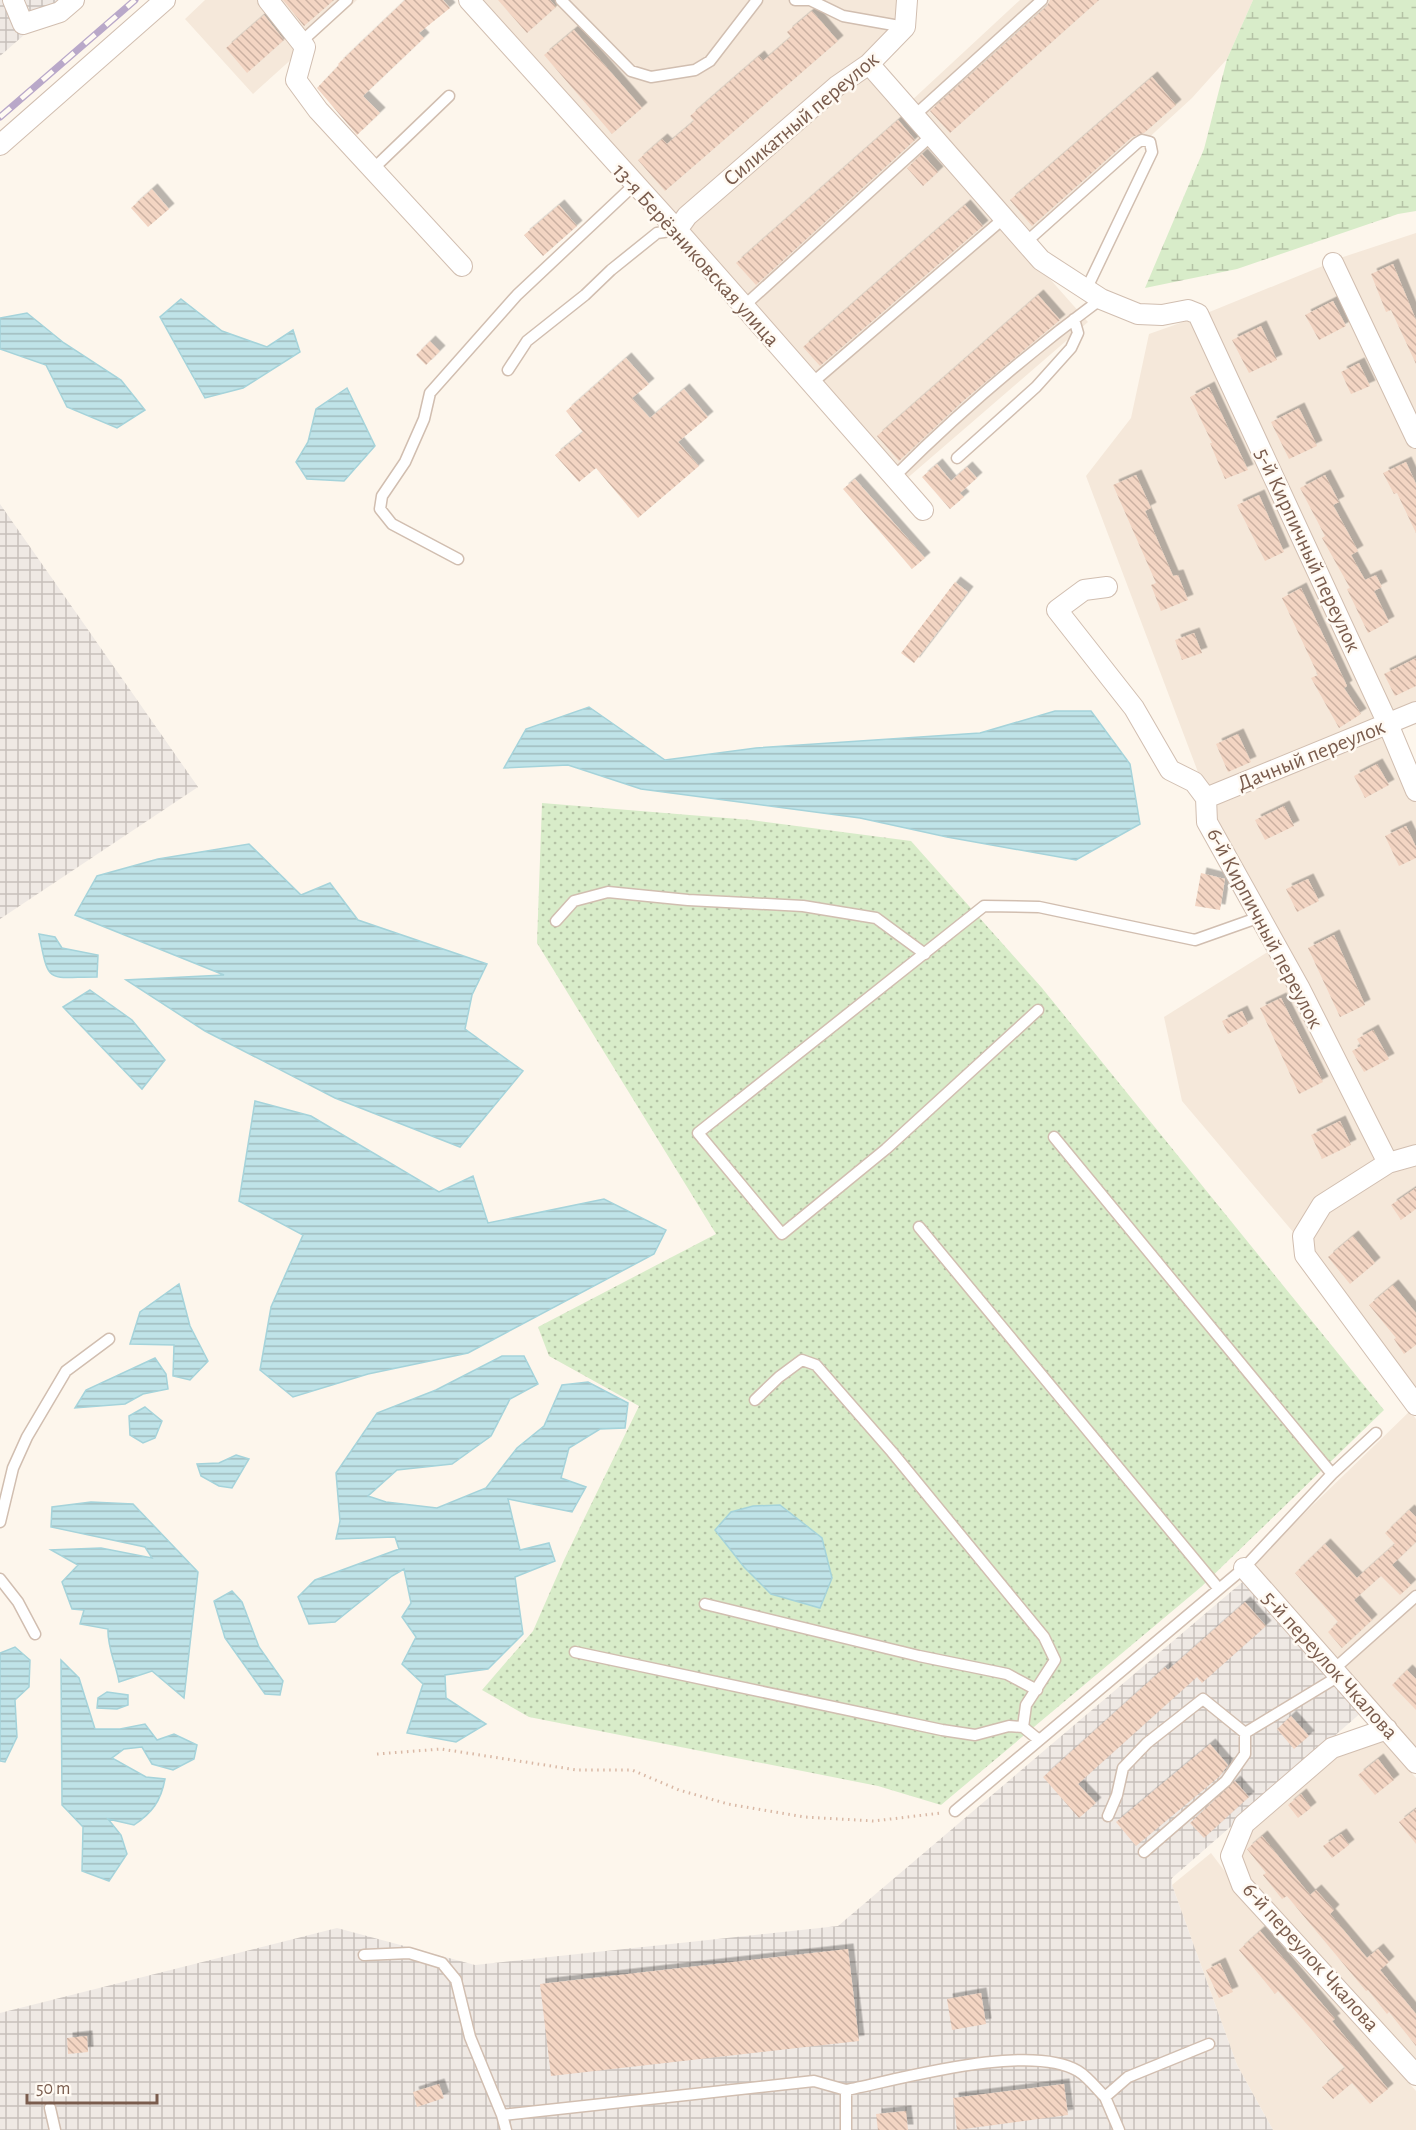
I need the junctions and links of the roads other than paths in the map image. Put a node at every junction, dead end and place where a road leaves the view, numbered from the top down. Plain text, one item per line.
1 (13, 0) edge
2 (74, 0) edge
3 (165, 0) edge
4 (268, 0) edge
5 (347, 0) edge
6 (469, 0) edge
7 (561, 0) edge
8 (757, 0) edge
9 (795, 0) edge
10 (907, 0) edge
11 (1042, 0) edge
12 (905, 27) junction
13 (301, 42) junction
14 (869, 64) junction
15 (449, 96) dead end
16 (914, 116) junction
17 (931, 136) junction
18 (0, 145) edge
19 (373, 169) junction
20 (634, 185) junction
21 (1003, 219) junction
22 (677, 230) junction
23 (1025, 243) junction
24 (1333, 263) dead end
25 (462, 266) dead end
26 (1093, 294) junction
27 (744, 306) junction
28 (1074, 319) junction
29 (508, 370) dead end
30 (812, 383) junction
31 (1416, 438) edge
32 (957, 458) dead end
33 (894, 477) junction
34 (923, 510) dead end
35 (459, 559) dead end
36 (1107, 587) dead end
37 (1416, 712) edge
38 (1388, 724) junction
39 (1416, 791) edge
40 (1206, 798) junction
41 (1260, 917) junction
42 (556, 921) dead end
43 (925, 954) junction
44 (1038, 1010) dead end
45 (1054, 1137) dead end
46 (1416, 1155) edge
47 (1388, 1163) junction
48 (919, 1227) dead end
49 (109, 1339) dead end
50 (755, 1400) dead end
51 (1416, 1405) edge
52 (1376, 1433) dead end
53 (1332, 1474) junction
54 (0, 1522) edge
55 (1244, 1568) junction
56 (0, 1579) edge
57 (1219, 1589) junction
58 (1416, 1596) edge
59 (705, 1604) dead end
60 (35, 1634) dead end
61 (574, 1652) dead end
62 (1336, 1673) junction
63 (1037, 1690) junction
64 (1023, 1727) junction
65 (1388, 1730) junction
66 (1245, 1733) junction
67 (1040, 1740) junction
68 (1416, 1763) edge
69 (955, 1811) road end
70 (1108, 1816) dead end
71 (1144, 1852) dead end
72 (364, 1955) dead end
73 (1209, 2044) dead end
74 (1416, 2075) edge
75 (846, 2090) junction
76 (1105, 2097) junction
77 (50, 2108) dead end
78 (502, 2115) junction
79 (55, 2130) edge
80 (506, 2130) edge
81 (846, 2130) edge
82 (1119, 2130) edge

1 - 2 street
3 - 18 street
4 - 13 street
5 - 13 lane
6 - 20 street, 13-я Берёзниковская улица
7 - 8 lane
9 - 12 lane
10 - 12 street
11 - 16 lane
12 - 14 street, Силикатный переулок
13 - 19 street
14 - 16 street
14 - 22 street, Силикатный переулок
15 - 19 lane
16 - 17 street
17 - 21 street
17 - 27 lane
19 - 25 street
20 - 22 street, 13-я Берёзниковская улица
20 - 35 lane
21 - 23 street
21 - 30 lane
22 - 27 street, 13-я Берёзниковская улица
22 - 29 lane
23 - 26 street
23 - 26 lane
24 - 31 street
26 - 28 lane
26 - 38 street, 5-й Кирпичный переулок
27 - 30 street, 13-я Берёзниковская улица
28 - 32 lane
28 - 33 lane
30 - 33 street, 13-я Берёзниковская улица
33 - 34 street, 13-я Берёзниковская улица
36 - 40 street, 6-й Кирпичный переулок
37 - 38 street, Дачный переулок
38 - 39 street, 5-й Кирпичный переулок
38 - 40 street, Дачный переулок
40 - 41 street, 6-й Кирпичный переулок
41 - 43 lane
41 - 47 street, 6-й Кирпичный переулок
42 - 43 lane
43 - 44 lane
45 - 53 lane
46 - 47 street
47 - 51 street
48 - 57 lane
49 - 54 lane
50 - 63 lane
52 - 53 lane
53 - 55 lane
55 - 57 lane
55 - 62 street, 5-й переулок Чкалова
56 - 60 lane
57 - 67 lane
58 - 62 lane
59 - 63 lane
61 - 64 lane
62 - 65 street, 5-й переулок Чкалова
62 - 66 lane
63 - 64 lane
64 - 67 lane
65 - 68 street, 5-й переулок Чкалова
65 - 74 street, 6-й переулок Чкалова
66 - 70 lane
66 - 71 lane
67 - 69 lane
72 - 78 lane
73 - 76 lane
75 - 76 lane
75 - 78 lane
75 - 81 lane
76 - 82 lane
77 - 79 lane
78 - 80 lane

